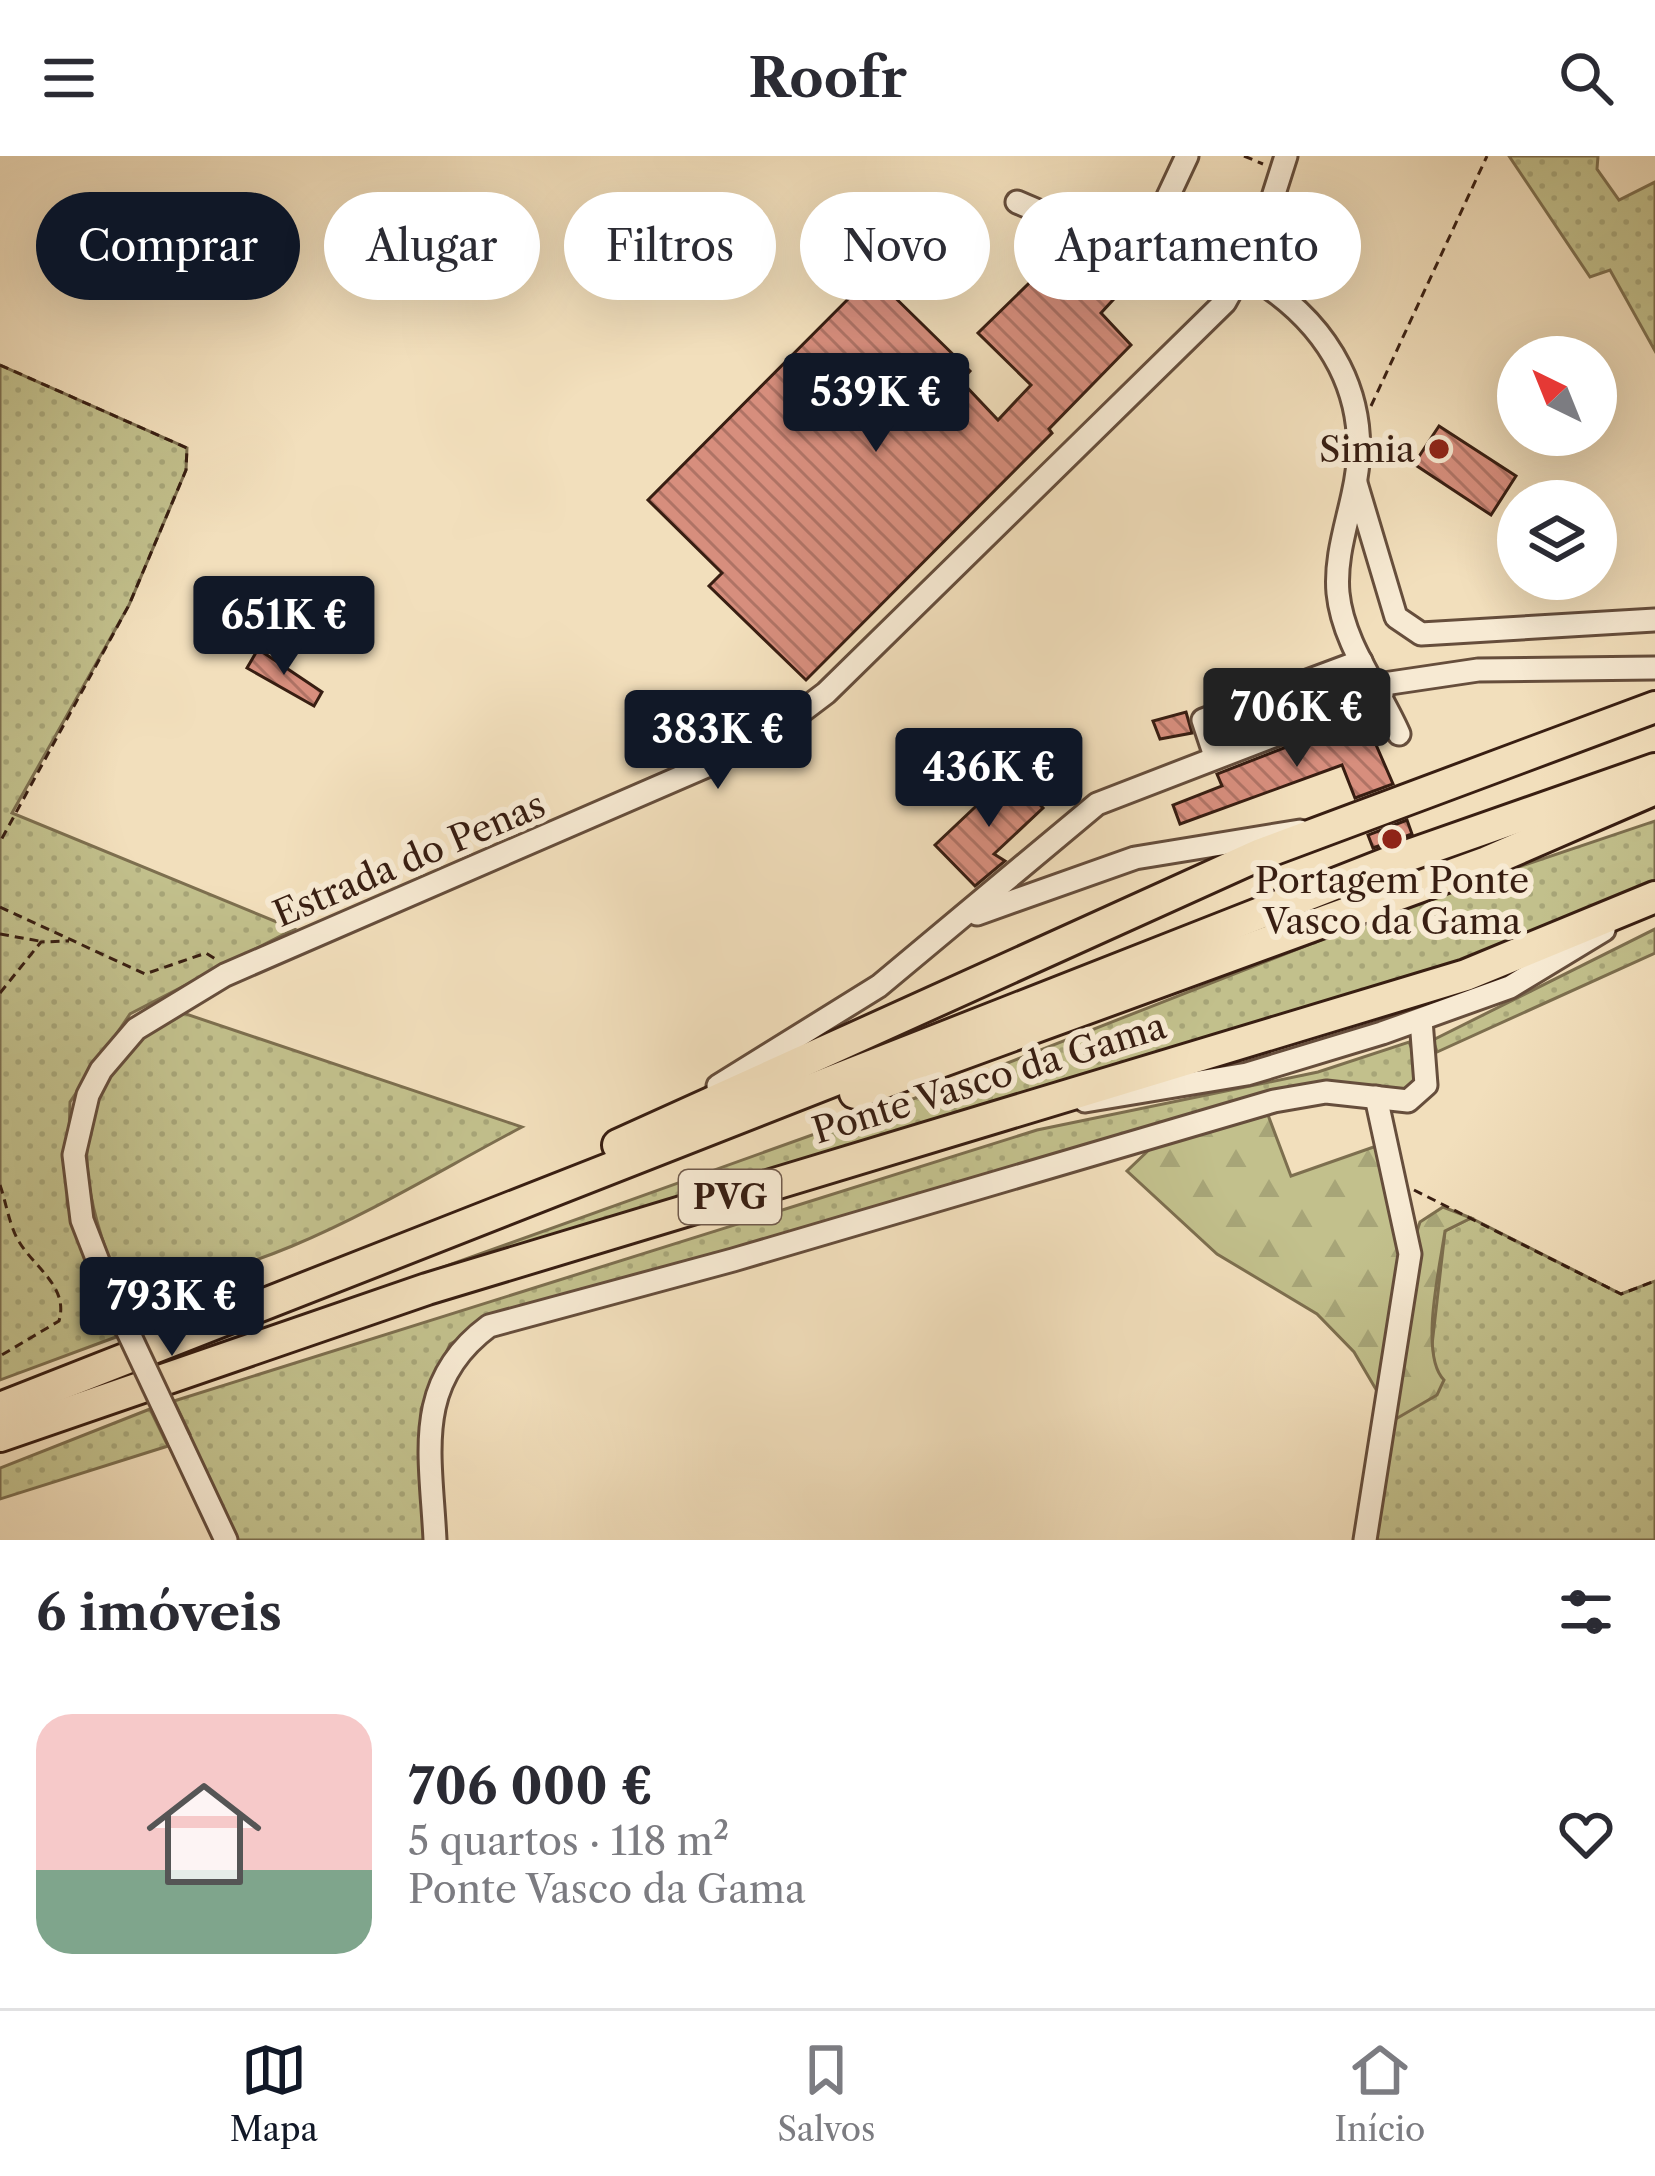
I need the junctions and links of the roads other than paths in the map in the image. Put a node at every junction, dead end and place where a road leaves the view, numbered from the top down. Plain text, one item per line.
1 (1187, 156) edge
2 (1170, 192) edge
3 (1223, 300) edge
4 (1283, 300) edge
5 (1355, 483) junction
6 (1655, 620) edge
7 (1361, 661) junction
8 (1655, 668) edge
9 (1379, 690) junction
10 (1655, 707) edge
11 (1399, 734) dead end
12 (1216, 756) junction
13 (1655, 769) edge
14 (1655, 789) edge
15 (1330, 827) junction
16 (1655, 898) edge
17 (966, 911) junction
18 (1421, 1020) junction
19 (1376, 1097) junction
20 (1031, 1106) junction
21 (601, 1153) junction
22 (257, 1309) junction
23 (0, 1408) edge
24 (0, 1436) edge
25 (226, 1540) edge
26 (435, 1540) edge
27 (1365, 1540) edge

1 - 2 street
3 - 25 street, Estrada do Penas, bridge
4 - 5 street
5 - 6 street
5 - 7 street
7 - 9 street
7 - 12 street
8 - 9 street
9 - 11 street
9 - 12 street
10 - 15 highway, Ponte Vasco da Gama / PVG
12 - 17 street
13 - 22 highway, Ponte Vasco da Gama / PVG
14 - 22 highway, Ponte Vasco da Gama / PVG
15 - 17 street
15 - 21 highway, Ponte Vasco da Gama / PVG
16 - 18 street
16 - 20 highway, Ponte Vasco da Gama / PVG
17 - 21 street
18 - 19 street
18 - 20 street
19 - 26 street
19 - 27 street
20 - 24 highway, Ponte Vasco da Gama / PVG
21 - 22 highway, Ponte Vasco da Gama / PVG
22 - 23 highway, Ponte Vasco da Gama / PVG

